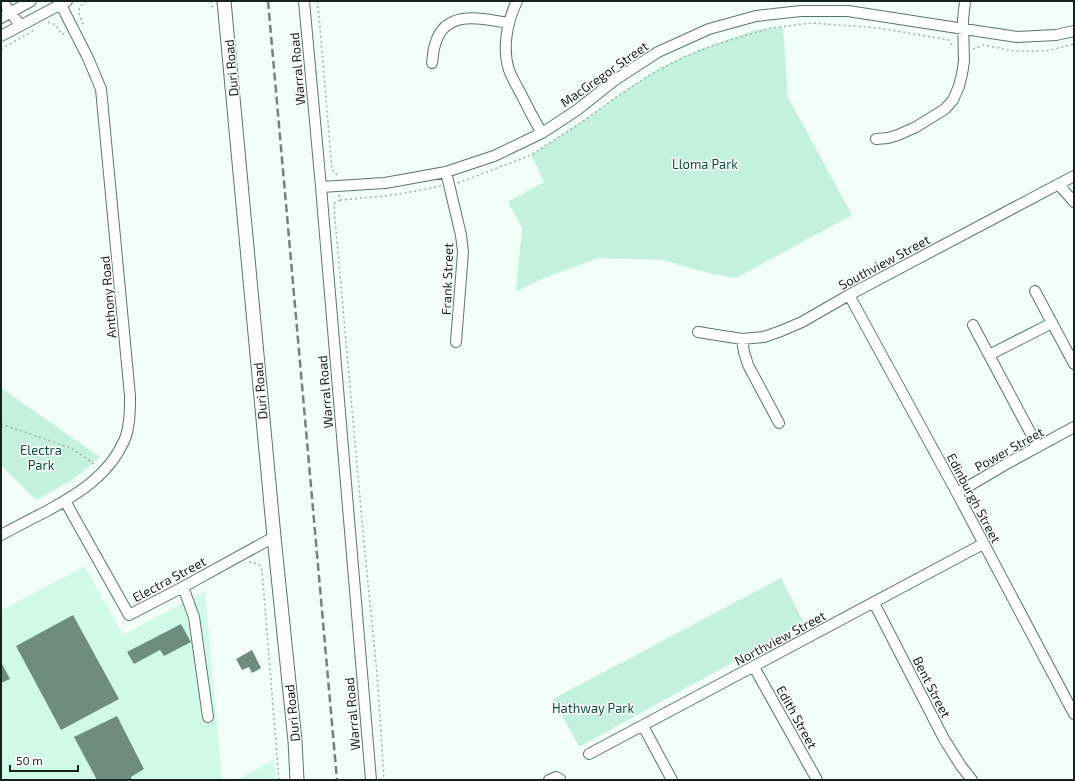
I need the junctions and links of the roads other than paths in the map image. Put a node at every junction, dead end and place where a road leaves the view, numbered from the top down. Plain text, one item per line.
1 (2, 1) edge
2 (31, 1) edge
3 (224, 1) edge
4 (304, 1) edge
5 (517, 1) edge
6 (965, 1) edge
7 (62, 2) edge
8 (849, 6) edge
9 (11, 12) junction
10 (1, 18) edge
11 (508, 24) junction
12 (20, 25) junction
13 (964, 29) junction
14 (1074, 31) edge
15 (1, 36) edge
16 (432, 63) dead end
17 (542, 133) junction
18 (876, 139) dead end
19 (446, 172) junction
20 (1074, 176) edge
21 (1059, 184) junction
22 (321, 187) junction
23 (1074, 202) edge
24 (1035, 291) dead end
25 (849, 295) junction
26 (1052, 323) junction
27 (973, 325) dead end
28 (698, 332) dead end
29 (742, 339) junction
30 (456, 342) dead end
31 (989, 355) junction
32 (1074, 364) edge
33 (779, 423) dead end
34 (1074, 427) edge
35 (1038, 447) junction
36 (957, 493) junction
37 (65, 501) junction
38 (1, 535) edge
39 (274, 536) junction
40 (983, 544) junction
41 (183, 586) junction
42 (874, 603) junction
43 (754, 667) junction
44 (1074, 714) edge
45 (208, 717) dead end
46 (643, 726) junction
47 (590, 754) dead end
48 (297, 780) edge
49 (371, 780) edge
50 (549, 780) edge
51 (560, 780) edge
52 (672, 780) edge
53 (817, 780) edge
54 (972, 780) edge

1 - 9 street
2 - 9 street
3 - 39 main road, Duri Road
4 - 22 street, Warral Road
5 - 11 street
6 - 13 street
7 - 12 street
7 - 37 street, Anthony Road
8 - 13 street, MacGregor Street
8 - 17 street, MacGregor Street
9 - 10 street
9 - 12 street
11 - 16 street
11 - 17 street
12 - 15 street
13 - 14 street, MacGregor Street
13 - 18 street
17 - 19 street, MacGregor Street
19 - 22 street, MacGregor Street
19 - 30 street, Frank Street
20 - 21 street, Southview Street
21 - 23 street
21 - 25 street, Southview Street
22 - 49 street, Warral Road
24 - 26 street
25 - 29 street, Southview Street
25 - 36 street, Edinburgh Street
26 - 31 street
26 - 32 street
27 - 31 street
28 - 29 street, Southview Street
29 - 33 street
31 - 35 street
34 - 35 street, Power Street
35 - 36 street, Power Street
36 - 40 street, Edinburgh Street
37 - 38 street, Anthony Road
37 - 41 street, Electra Street
39 - 41 street, Electra Street
39 - 48 main road, Duri Road
40 - 42 street, Northview Street
40 - 44 street, Edinburgh Street
41 - 45 street
42 - 43 street, Northview Street
42 - 54 street, Bent Street
43 - 46 street, Northview Street
43 - 53 street, Edith Street
46 - 47 street, Northview Street
46 - 52 street
50 - 51 street

